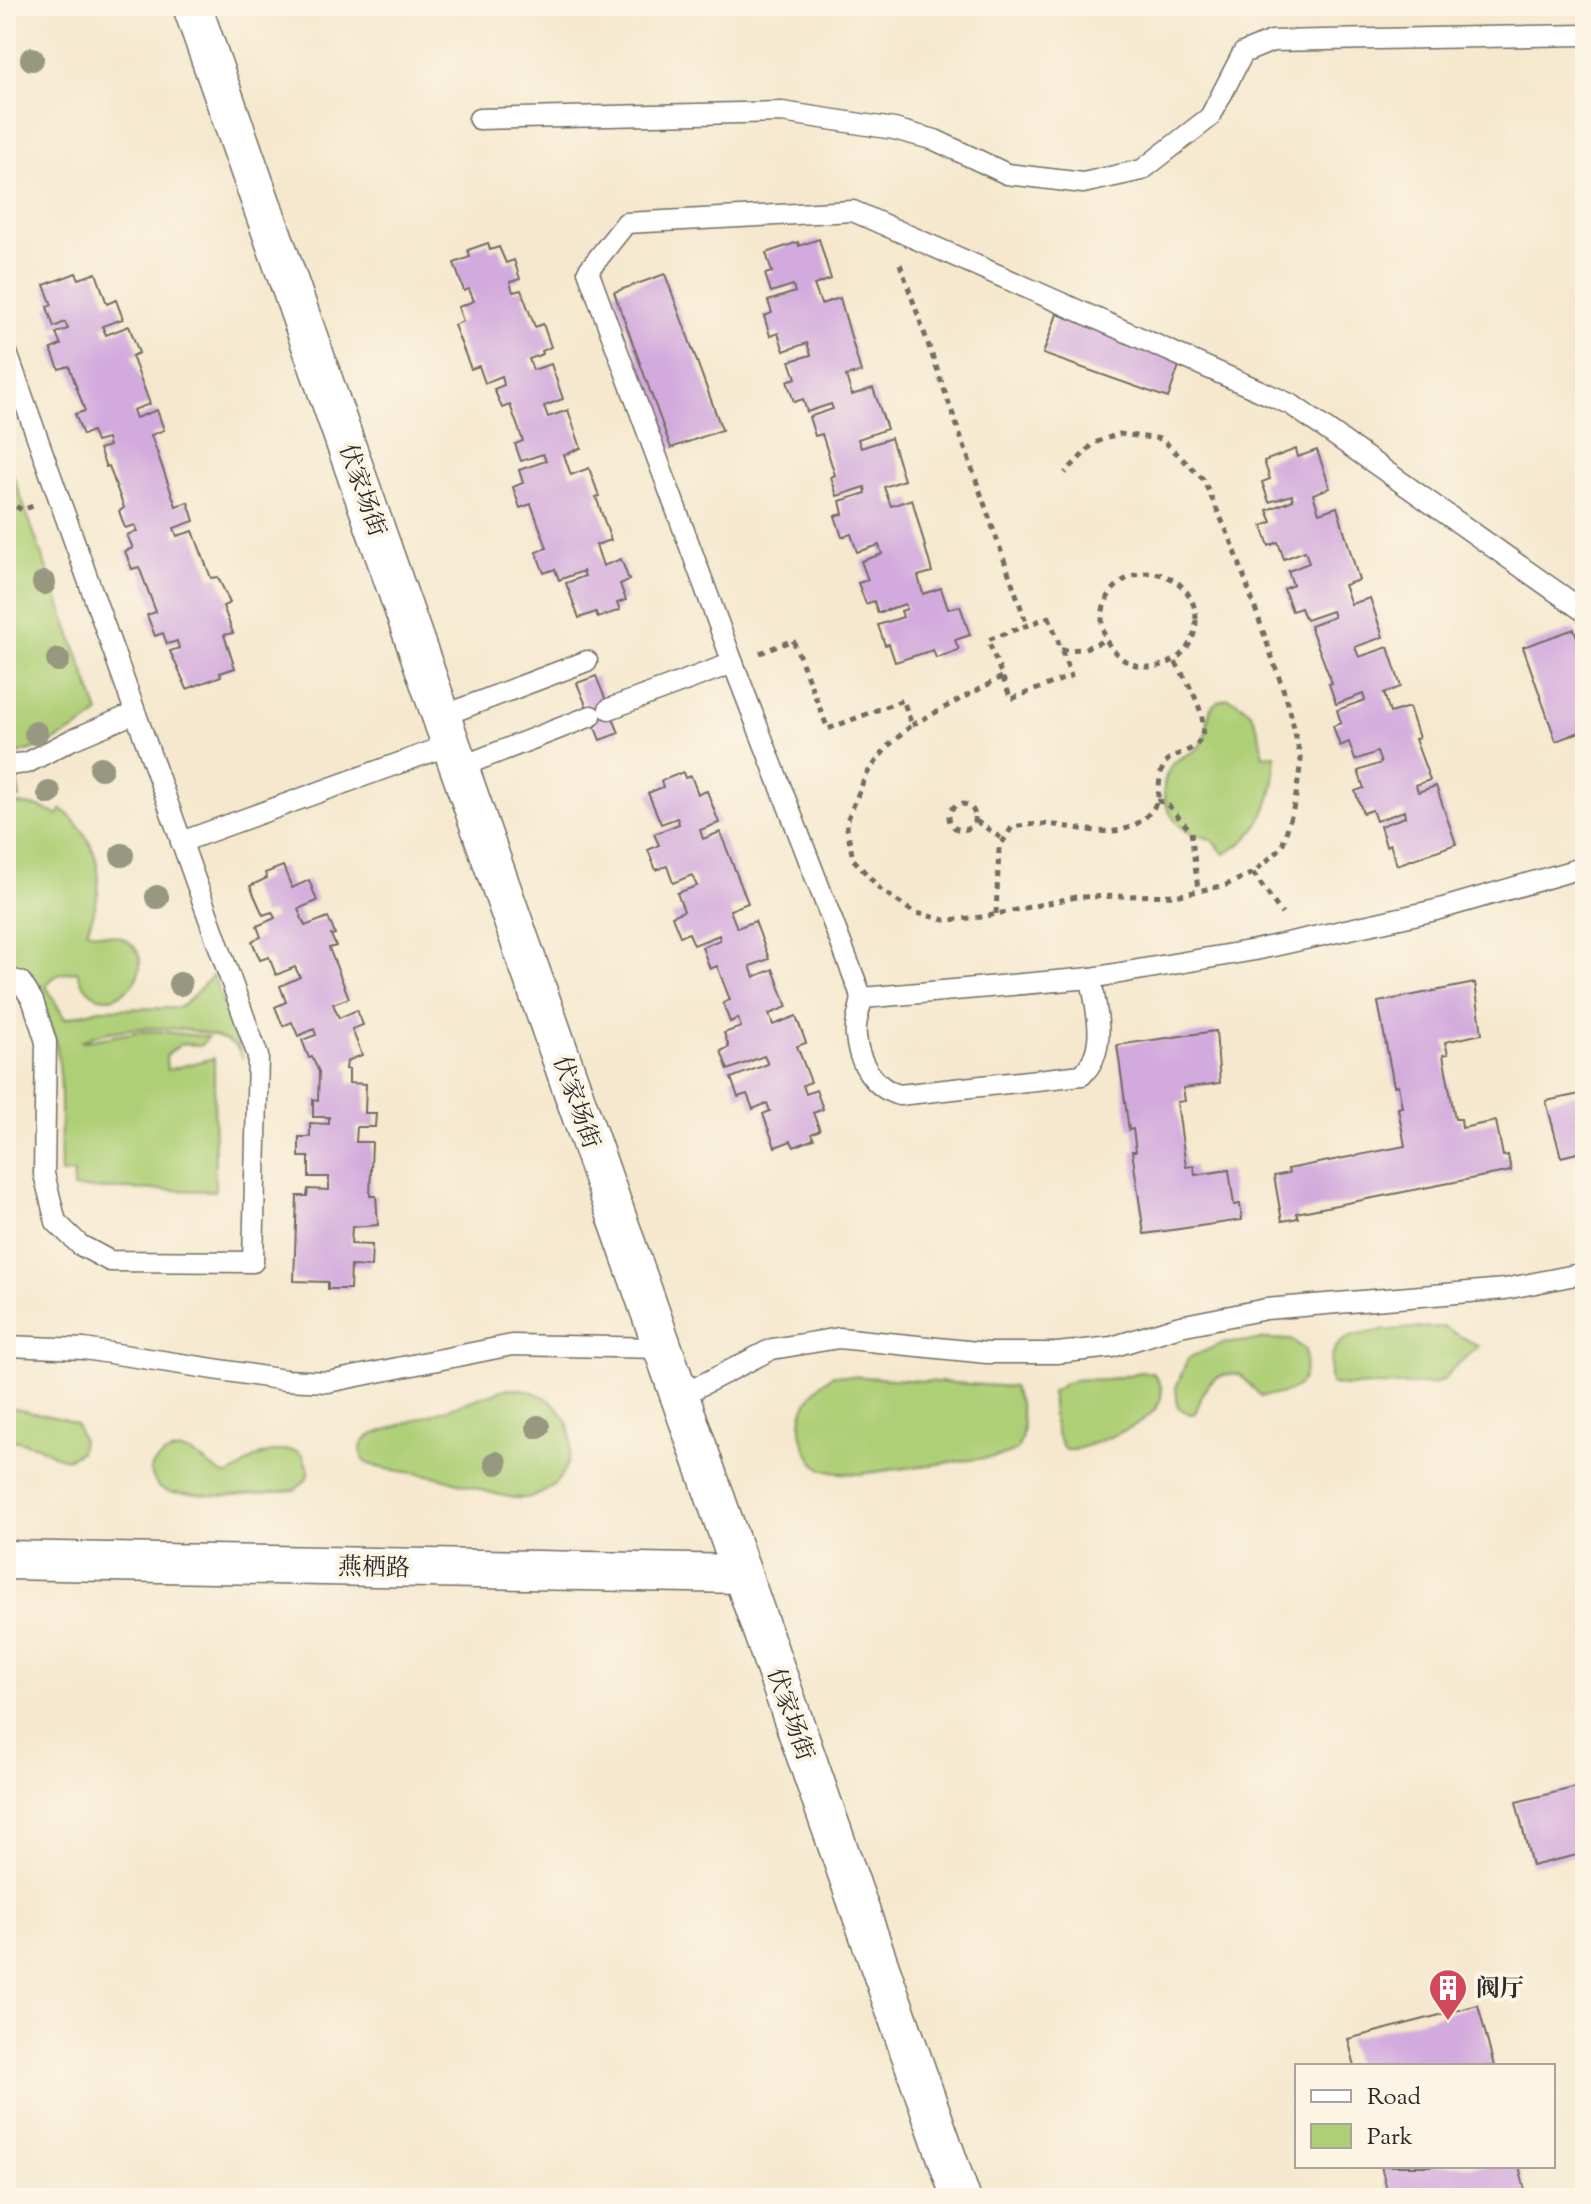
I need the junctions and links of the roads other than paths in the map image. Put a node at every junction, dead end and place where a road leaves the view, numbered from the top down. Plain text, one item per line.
1 (192, 6) edge
2 (1585, 35) edge
3 (479, 119) dead end
4 (6, 350) edge
5 (1585, 612) edge
6 (587, 661) dead end
7 (733, 663) junction
8 (135, 713) junction
9 (451, 742) junction
10 (6, 765) edge
11 (181, 842) junction
12 (1585, 867) edge
13 (6, 978) edge
14 (1091, 978) junction
15 (862, 998) junction
16 (1585, 1273) edge
17 (6, 1346) edge
18 (661, 1348) junction
19 (678, 1397) junction
20 (6, 1560) edge
21 (742, 1574) junction
22 (961, 2198) edge

1 - 9 street, 伏家场街
2 - 3 lane
4 - 8 lane
5 - 7 lane
6 - 9 lane
7 - 9 lane
7 - 15 lane
8 - 10 lane
8 - 11 lane
9 - 11 lane
9 - 18 street, 伏家场街
11 - 13 lane
12 - 14 lane
14 - 15 lane
14 - 15 lane
16 - 19 lane
17 - 18 lane
18 - 19 street, 伏家场街
19 - 21 street, 伏家场街
20 - 21 street, 燕栖路
21 - 22 street, 伏家场街

